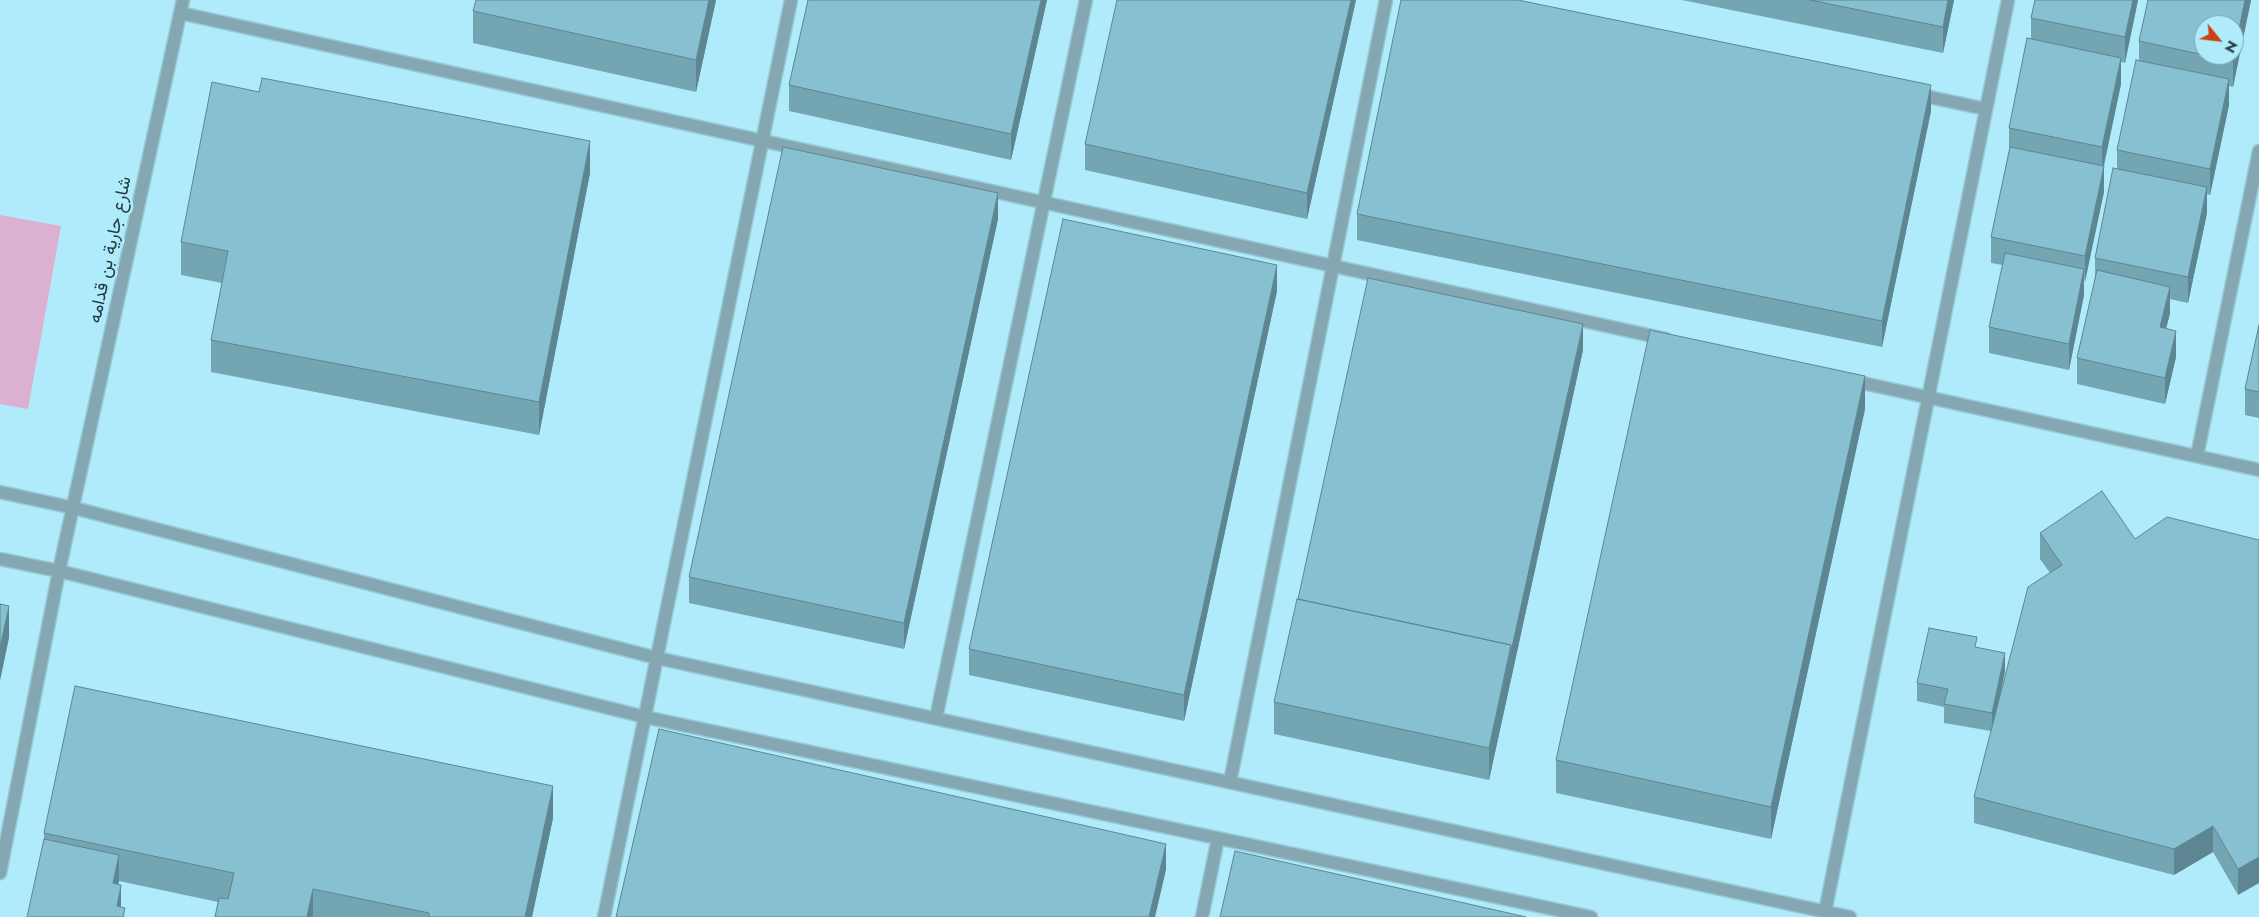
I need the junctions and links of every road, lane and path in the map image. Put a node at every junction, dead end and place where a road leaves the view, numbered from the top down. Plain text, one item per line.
1 (791, 0) edge
2 (1086, 0) edge
3 (1386, 0) edge
4 (2008, 0) edge
5 (182, 6) edge
6 (1900, 90) edge
7 (1986, 109) junction
8 (762, 141) junction
9 (2259, 151) edge
10 (1044, 203) junction
11 (1334, 266) junction
12 (1675, 341) edge
13 (1840, 378) edge
14 (1928, 397) junction
15 (2198, 456) junction
16 (2259, 470) edge
17 (0, 492) edge
18 (74, 508) junction
19 (0, 559) edge
20 (59, 571) junction
21 (656, 658) junction
22 (645, 717) junction
23 (936, 718) junction
24 (1230, 782) junction
25 (1218, 838) junction
26 (0, 873) edge
27 (1825, 912) junction
28 (604, 917) edge
29 (1202, 917) edge
30 (1591, 917) edge
31 (1850, 917) edge

1 - 8 street
2 - 10 street
3 - 11 street
4 - 7 street
5 - 8 street
5 - 18 street, شارع جارية بن قدامه
6 - 7 street
7 - 14 street
8 - 10 street
8 - 21 street
9 - 15 street
10 - 11 street
10 - 23 street
11 - 12 street
11 - 24 street
13 - 14 street
14 - 15 street
14 - 27 street
15 - 16 street
17 - 18 street
18 - 20 street, شارع جارية بن قدامه
18 - 21 street
19 - 20 street
20 - 22 street
20 - 26 street, شارع جارية بن قدامه
21 - 22 street
21 - 23 street
22 - 25 street
22 - 28 street
23 - 24 street
24 - 27 street
25 - 29 street
25 - 30 street
27 - 31 street

